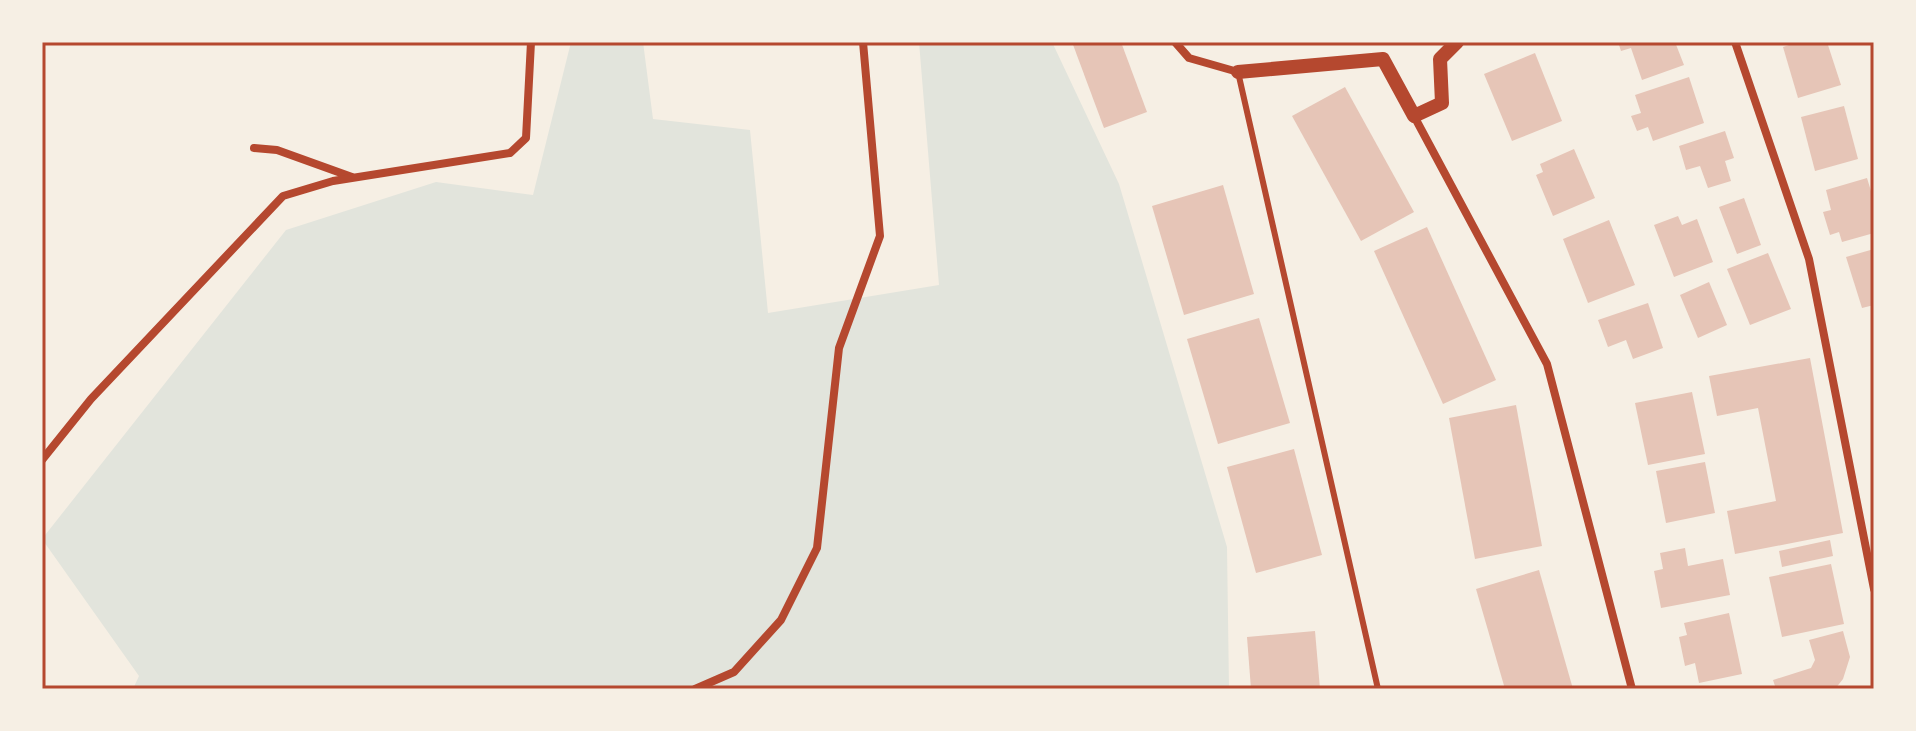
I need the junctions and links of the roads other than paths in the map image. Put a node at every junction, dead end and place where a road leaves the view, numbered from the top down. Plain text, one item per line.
1 (531, 42) edge
2 (863, 42) edge
3 (1175, 42) edge
4 (1457, 42) edge
5 (1735, 42) edge
6 (1238, 72) junction
7 (1414, 116) junction
8 (254, 148) dead end
9 (353, 178) junction
10 (42, 460) edge
11 (1874, 589) edge
12 (695, 689) edge
13 (1378, 689) edge
14 (1632, 689) edge

1 - 9 street
2 - 12 street
3 - 6 street
4 - 7 street
5 - 11 street
6 - 7 street
6 - 13 lane
7 - 14 street
8 - 9 street
9 - 10 street

